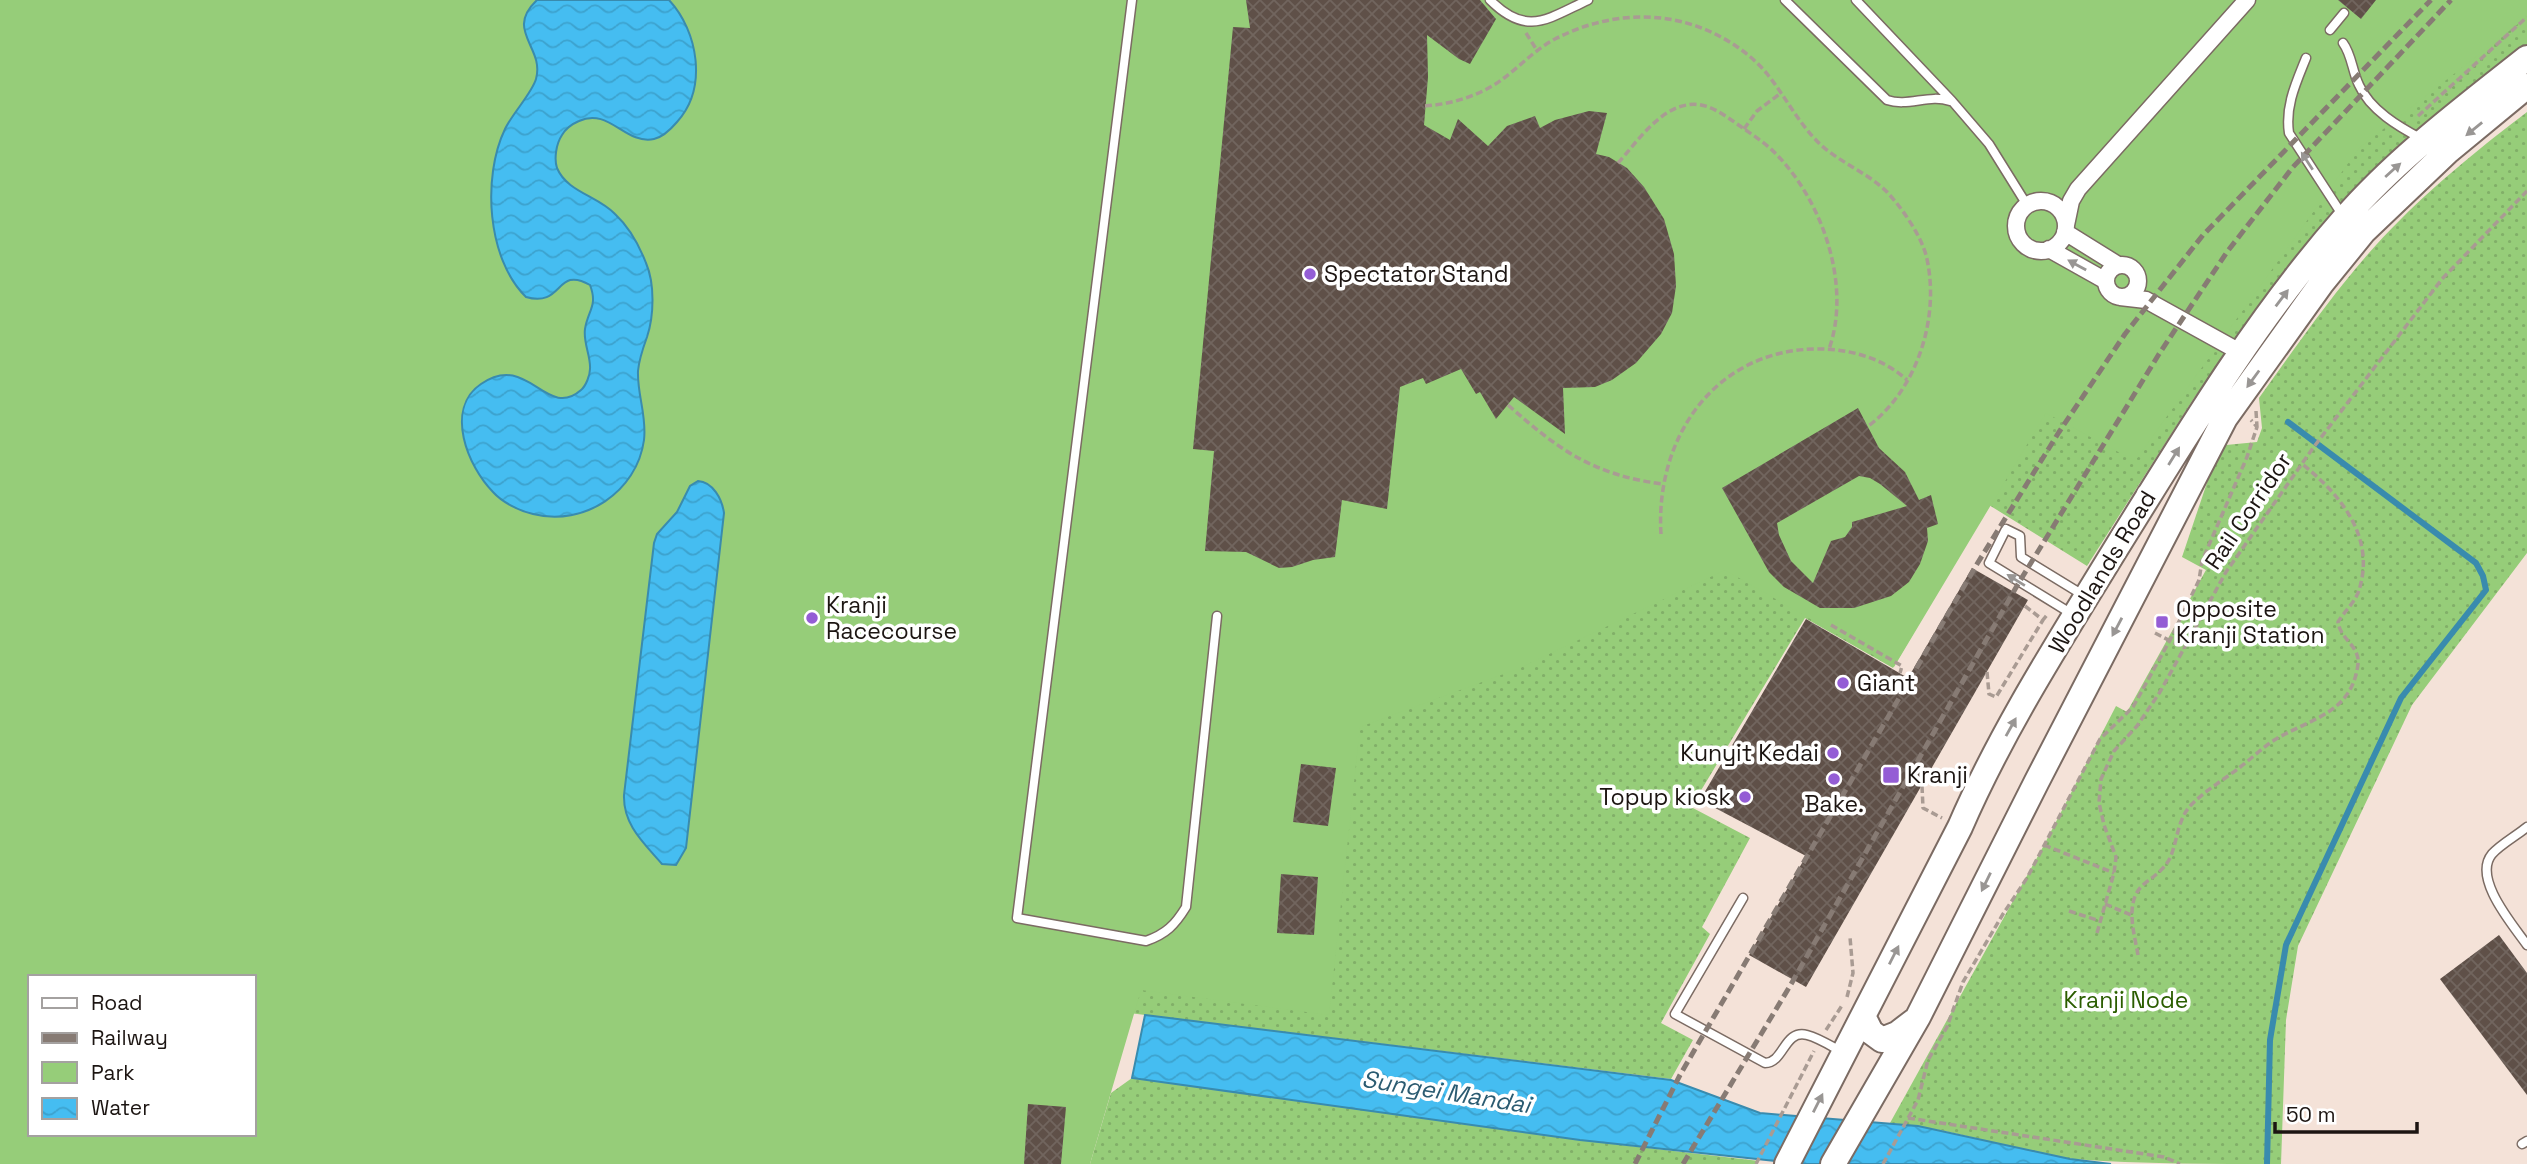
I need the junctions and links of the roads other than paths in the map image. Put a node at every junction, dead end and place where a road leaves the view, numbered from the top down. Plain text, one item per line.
1 (1132, 0) edge
2 (1490, 0) edge
3 (1588, 0) edge
4 (1785, 0) edge
5 (1856, 0) edge
6 (2247, 0) edge
7 (2344, 13) dead end
8 (2330, 30) dead end
9 (2343, 43) dead end
10 (2306, 58) dead end
11 (2527, 58) edge
12 (2527, 86) edge
13 (1952, 102) junction
14 (2426, 141) junction
15 (2078, 189) junction
16 (2046, 201) junction
17 (2028, 205) junction
18 (2344, 218) junction
19 (2066, 228) junction
20 (2049, 249) junction
21 (2118, 265) junction
22 (2138, 279) junction
23 (2106, 281) junction
24 (2120, 297) junction
25 (2146, 300) junction
26 (2241, 352) junction
27 (2080, 606) junction
28 (1217, 616) dead end
29 (2527, 827) edge
30 (1743, 898) dead end
31 (2527, 945) edge
32 (1863, 1016) junction
33 (1918, 1017) junction
34 (1844, 1053) junction
35 (1835, 1162) edge
36 (1787, 1164) edge

1 - 28 lane
2 - 3 lane
4 - 13 lane
5 - 13 lane
6 - 15 street
7 - 8 lane
9 - 14 lane
18 -> 10 lane
11 - 14 main road, Woodlands Road
12 -> 33 main road, Woodlands Road
13 - 17 lane
18 -> 14 main road, Woodlands Road
15 - 16 street
15 - 19 street
16 - 17 street
16 - 19 street
17 - 20 street
26 -> 18 main road, Woodlands Road
19 - 20 street
19 - 21 street
23 -> 20 street
21 - 22 street
21 - 23 street
22 - 24 street
22 - 25 street
23 - 24 street
24 - 25 street
25 - 26 street
27 -> 26 main road, Woodlands Road
27 -> 27 lane
32 -> 27 main road, Woodlands Road
29 - 31 lane
30 - 34 lane
32 - 33 main road
32 - 34 main road, Woodlands Road
33 - 35 main road, Woodlands Road
36 -> 34 main road, Woodlands Road

